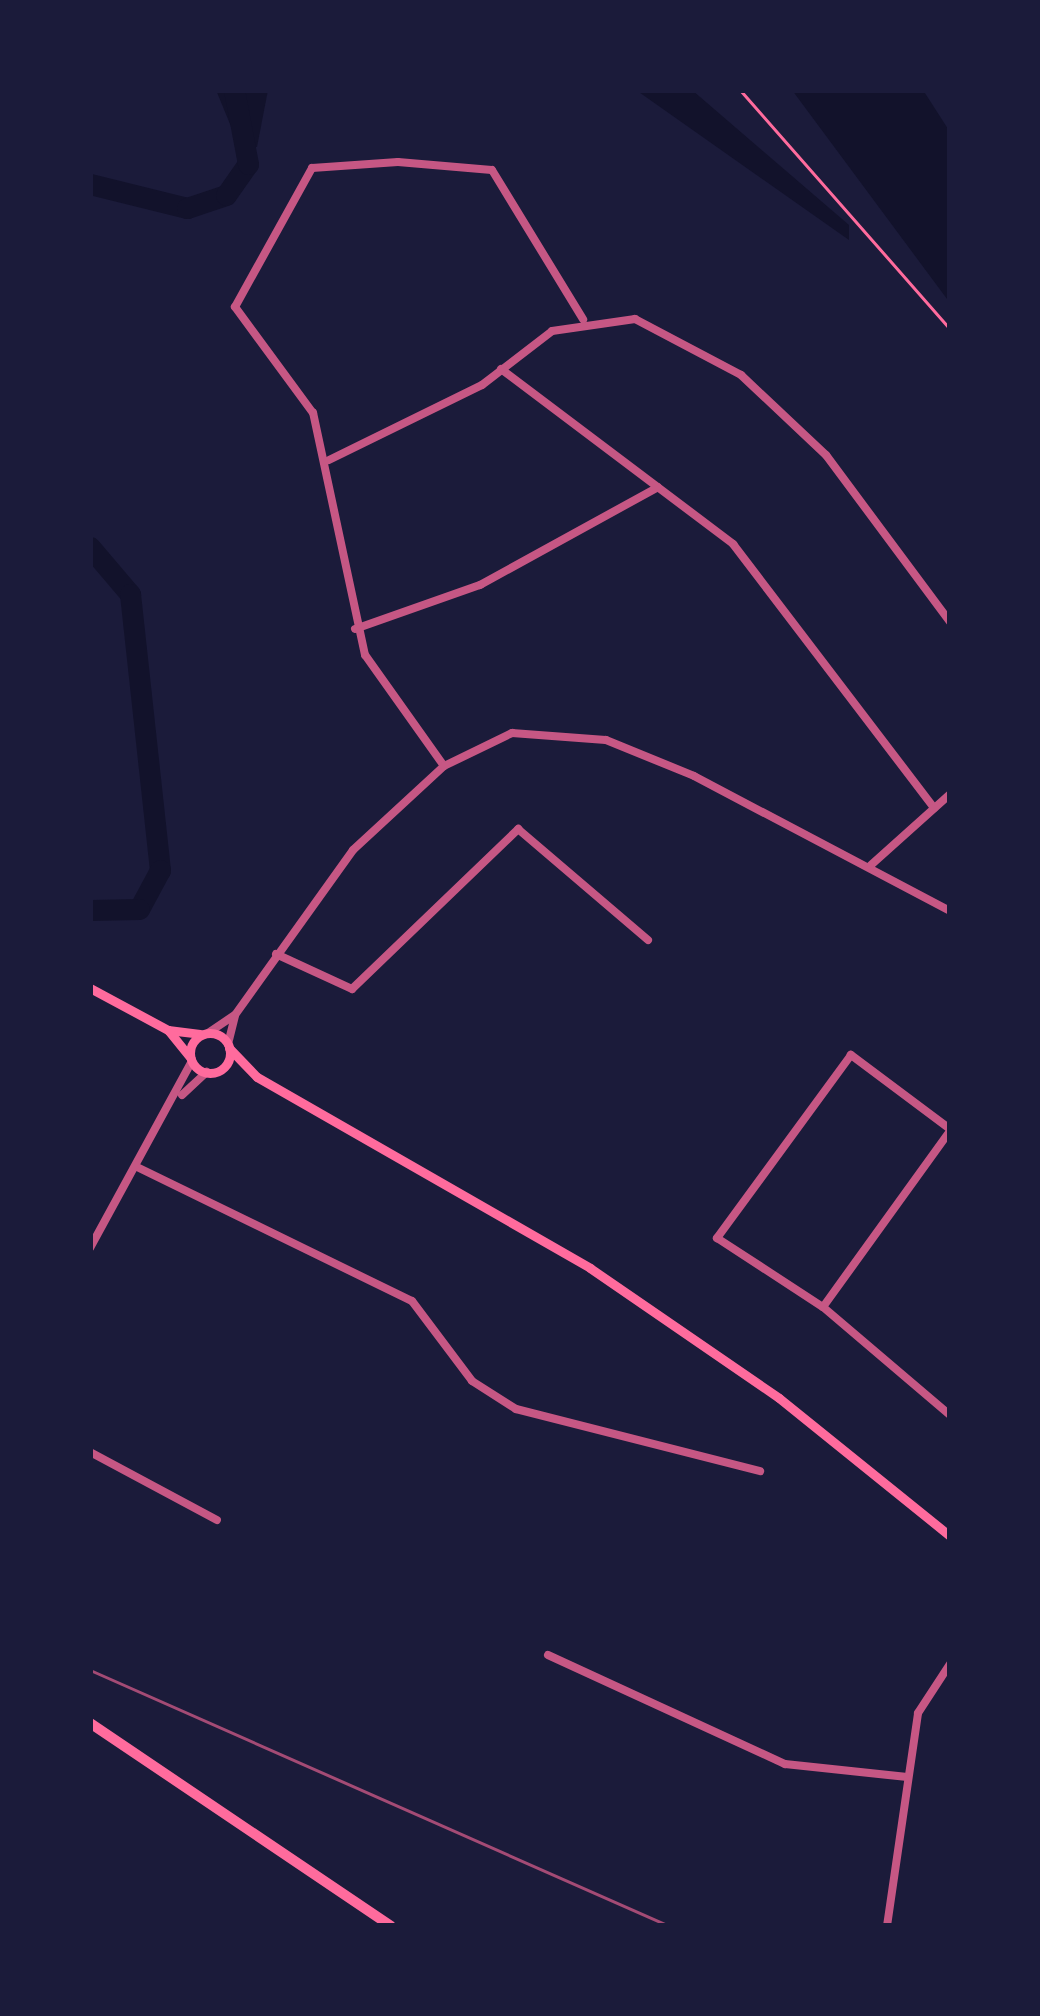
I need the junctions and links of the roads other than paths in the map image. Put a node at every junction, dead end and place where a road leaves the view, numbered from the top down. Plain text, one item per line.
1 (583, 319) junction
2 (501, 369) junction
3 (329, 460) junction
4 (658, 487) junction
5 (950, 622) edge
6 (356, 629) junction
7 (444, 766) junction
8 (950, 794) edge
9 (934, 808) junction
10 (871, 865) junction
11 (950, 910) edge
12 (648, 940) dead end
13 (276, 954) junction
14 (90, 988) edge
15 (235, 1015) junction
16 (168, 1030) junction
17 (205, 1034) junction
18 (228, 1046) junction
19 (191, 1059) junction
20 (213, 1071) junction
21 (257, 1077) junction
22 (180, 1095) junction
23 (950, 1130) edge
24 (137, 1167) junction
25 (90, 1248) edge
26 (823, 1307) junction
27 (950, 1415) edge
28 (90, 1452) edge
29 (760, 1471) dead end
30 (217, 1520) dead end
31 (950, 1536) edge
32 (548, 1655) dead end
33 (950, 1664) edge
34 (90, 1723) edge
35 (907, 1777) junction
36 (391, 1926) edge
37 (887, 1926) edge

1 - 2 street
1 - 3 street
1 - 5 street
2 - 3 street
2 - 4 street
3 - 6 street
4 - 6 street
4 - 9 street
6 - 7 street
7 - 10 street
7 - 13 street
8 - 9 street
9 - 10 street
10 - 11 street
12 - 13 street
13 - 15 street
14 - 16 main road
15 - 17 street
15 - 18 street
16 - 17 main road
16 - 19 main road
17 - 18 main road
17 - 19 main road
18 - 20 main road
18 - 21 main road
19 - 20 main road
19 - 22 street
20 - 21 main road
20 - 22 street
21 - 31 main road
22 - 24 street
23 - 26 street
23 - 26 street
24 - 25 street
24 - 29 street
26 - 27 street
28 - 30 street
32 - 35 street
33 - 35 street
34 - 36 main road
35 - 37 street

